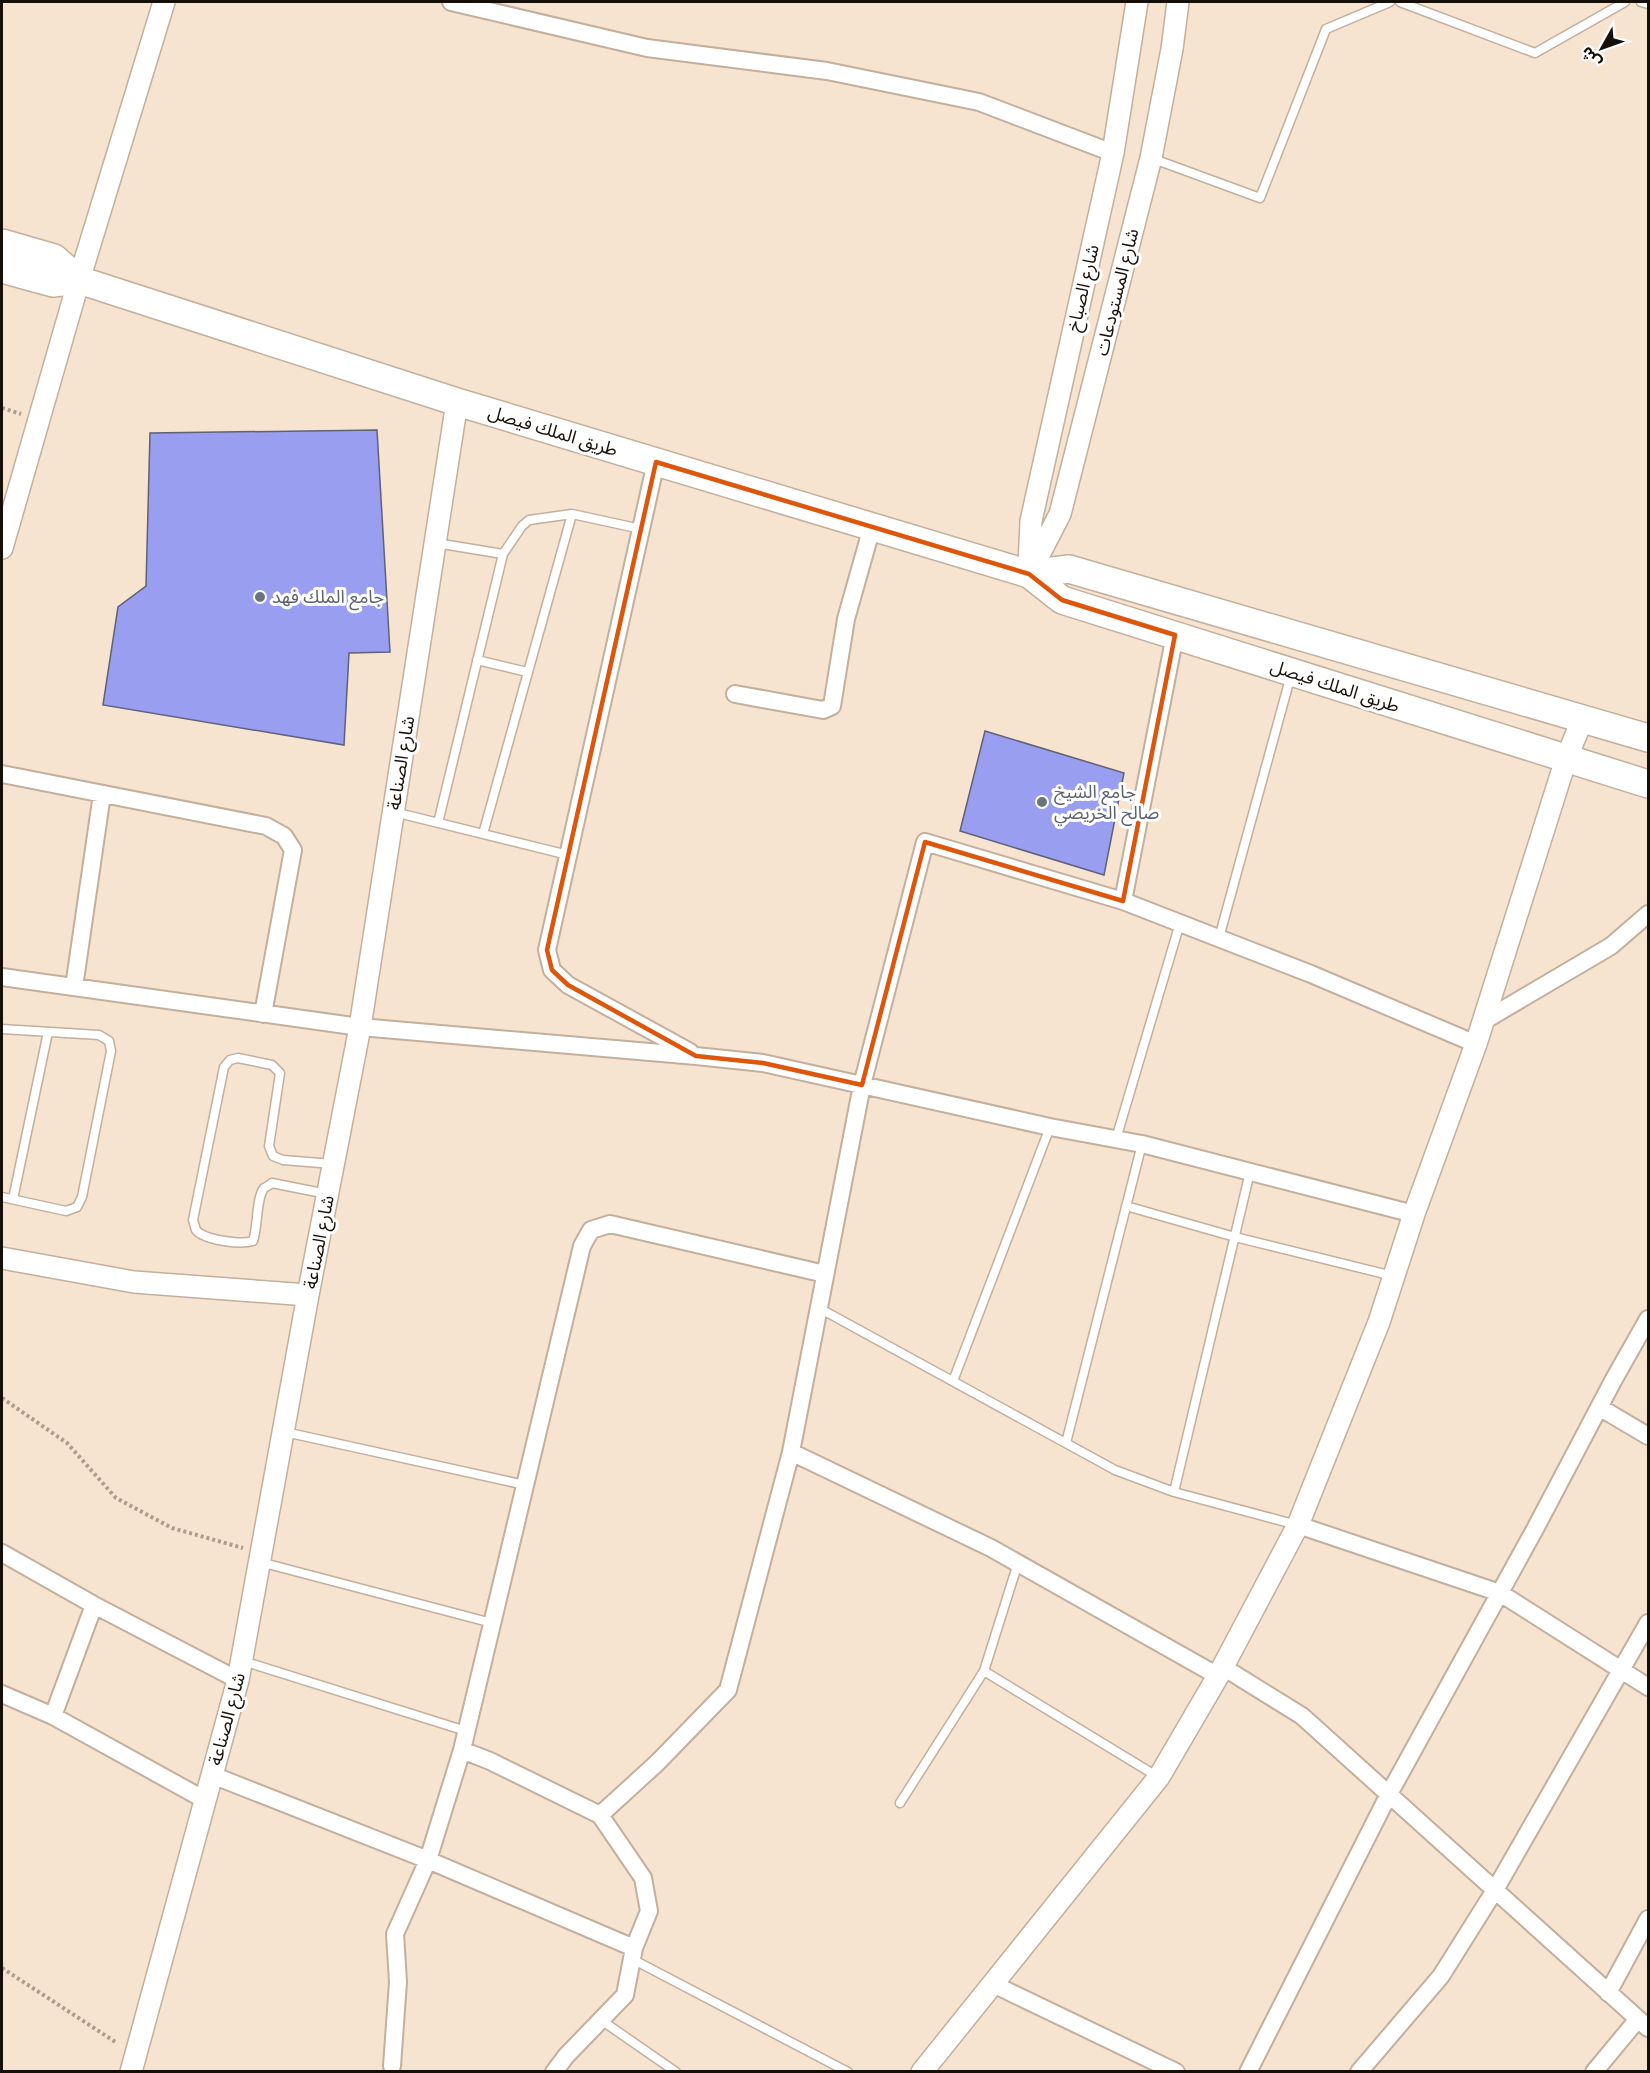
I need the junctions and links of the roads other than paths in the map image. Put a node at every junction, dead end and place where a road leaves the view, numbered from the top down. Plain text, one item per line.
1 (164, 2) edge
2 (451, 2) edge
3 (1137, 2) edge
4 (1178, 2) edge
5 (1390, 2) edge
6 (1400, 2) edge
7 (1625, 2) edge
8 (1641, 2) edge
9 (1648, 4) edge
10 (1113, 153) junction
11 (1150, 158) junction
12 (2, 243) edge
13 (2, 269) edge
14 (79, 280) junction
15 (457, 402) junction
16 (656, 462) junction
17 (572, 513) junction
18 (872, 527) junction
19 (641, 529) junction
20 (435, 543) junction
21 (2, 548) edge
22 (503, 554) junction
23 (1029, 574) junction
24 (1175, 635) junction
25 (477, 660) junction
26 (527, 672) junction
27 (1292, 672) junction
28 (735, 694) dead end
29 (1582, 718) junction
30 (1648, 738) edge
31 (1566, 759) junction
32 (2, 774) edge
33 (1648, 784) edge
34 (102, 794) junction
35 (393, 812) junction
36 (438, 823) junction
37 (483, 834) junction
38 (568, 855) junction
39 (1122, 900) junction
40 (1648, 914) edge
41 (1180, 923) junction
42 (1219, 938) junction
43 (2, 977) edge
44 (74, 987) junction
45 (263, 1014) junction
46 (1482, 1022) junction
47 (360, 1027) junction
48 (2, 1029) edge
49 (48, 1032) junction
50 (1476, 1044) junction
51 (696, 1056) junction
52 (862, 1085) junction
53 (1050, 1128) junction
54 (1116, 1139) junction
55 (1142, 1144) junction
56 (333, 1164) junction
57 (1250, 1172) junction
58 (328, 1194) junction
59 (2, 1197) edge
60 (13, 1199) junction
61 (1126, 1206) junction
62 (1414, 1214) junction
63 (1235, 1237) junction
64 (2, 1258) edge
65 (825, 1274) junction
66 (1394, 1276) junction
67 (308, 1295) junction
68 (819, 1308) junction
69 (1648, 1320) edge
70 (953, 1381) junction
71 (1599, 1407) junction
72 (283, 1432) junction
73 (1648, 1436) edge
74 (1066, 1443) junction
75 (791, 1452) junction
76 (525, 1485) junction
77 (1174, 1492) junction
78 (1298, 1525) junction
79 (260, 1558) junction
80 (4, 1559) edge
81 (1018, 1563) junction
82 (1500, 1593) junction
83 (94, 1605) junction
84 (492, 1623) junction
85 (1648, 1623) edge
86 (240, 1670) junction
87 (984, 1671) junction
88 (1220, 1671) junction
89 (1621, 1671) junction
90 (1648, 1687) edge
91 (2, 1694) edge
92 (53, 1716) junction
93 (466, 1731) junction
94 (462, 1750) junction
95 (212, 1775) junction
96 (1159, 1778) junction
97 (1389, 1794) junction
98 (205, 1800) junction
99 (900, 1803) dead end
100 (600, 1815) junction
101 (428, 1860) junction
102 (1495, 1890) junction
103 (1648, 1919) edge
104 (633, 1953) junction
105 (993, 1984) junction
106 (1608, 1993) junction
107 (601, 2020) junction
108 (1643, 2024) edge
109 (133, 2063) edge
110 (392, 2066) dead end
111 (1598, 2070) edge
112 (554, 2072) edge
113 (676, 2072) edge
114 (848, 2072) edge
115 (922, 2072) edge
116 (1176, 2072) edge
117 (1248, 2072) edge
118 (1359, 2072) edge

1 - 14 street
2 - 10 street
3 - 10 street, شارع الصباخ
4 - 11 street, شارع المستودعات
5 - 11 lane
6 - 7 lane
8 - 9 lane
10 - 23 street, شارع الصباخ
11 - 23 street, شارع المستودعات
12 - 14 main road, طريق الملك فيصل
13 - 14 main road, طريق الملك فيصل
14 - 15 main road, طريق الملك فيصل
14 - 21 street
15 - 16 main road, طريق الملك فيصل
15 - 20 street, شارع الصناعة
16 - 18 main road, طريق الملك فيصل
16 - 19 street
17 - 19 lane
17 - 22 lane
17 - 26 lane
18 - 23 main road, طريق الملك فيصل
18 - 28 street
19 - 38 street
20 - 22 lane
20 - 35 street, شارع الصناعة
22 - 25 lane
23 - 24 main road, طريق الملك فيصل
23 - 29 main road, طريق الملك فيصل
24 - 27 main road, طريق الملك فيصل
24 - 39 street
25 - 26 lane
25 - 36 lane
26 - 37 lane
27 - 31 main road, طريق الملك فيصل
27 - 42 lane
29 - 30 main road, طريق الملك فيصل
29 - 31 street
31 - 33 main road, طريق الملك فيصل
31 - 46 street
32 - 34 street
34 - 44 street
34 - 45 street
35 - 36 lane
35 - 47 street, شارع الصناعة
36 - 37 lane
37 - 38 lane
38 - 51 street
39 - 41 street
39 - 52 street
40 - 46 street
41 - 42 street
41 - 54 lane
42 - 50 street
43 - 44 street
44 - 45 street
45 - 47 street
46 - 50 street
47 - 51 street
47 - 56 street, شارع الصناعة
48 - 49 lane
49 - 60 lane
49 - 60 lane
50 - 62 street
51 - 52 street
52 - 53 street
52 - 65 street
53 - 54 street
53 - 70 lane
54 - 55 street
55 - 57 street
55 - 61 lane
56 - 58 street, شارع الصناعة
56 - 58 lane
57 - 62 street
57 - 63 lane
58 - 67 street, شارع الصناعة
59 - 60 lane
61 - 63 lane
61 - 74 lane
62 - 66 street
63 - 66 lane
63 - 77 lane
64 - 67 street
65 - 68 street
65 - 76 street
66 - 78 street
67 - 72 street, شارع الصناعة
68 - 70 lane
68 - 75 street
69 - 71 street
70 - 74 lane
71 - 73 street
71 - 82 street
72 - 76 lane
72 - 79 street, شارع الصناعة
74 - 77 lane
75 - 81 street
75 - 100 street
76 - 84 street
77 - 78 lane
78 - 82 street
78 - 88 street
79 - 84 lane
79 - 86 street, شارع الصناعة
80 - 83 street
81 - 87 lane
81 - 88 street
82 - 89 street
82 - 97 street
83 - 86 street
83 - 92 street
84 - 93 street
85 - 89 street
86 - 93 lane
86 - 95 street, شارع الصناعة
87 - 96 lane
87 - 99 lane
88 - 96 street
88 - 97 street
89 - 90 street
89 - 102 street
91 - 92 street
92 - 98 street
93 - 94 street
94 - 100 street
94 - 101 street
95 - 98 street, شارع الصناعة
95 - 101 street
96 - 105 street
97 - 102 street
97 - 117 street
98 - 109 street, شارع الصناعة
100 - 104 street
101 - 104 street
101 - 110 street
102 - 106 street
102 - 118 street
103 - 106 street
104 - 107 street
104 - 114 lane
105 - 115 street
105 - 116 street
106 - 108 street
107 - 112 street
107 - 113 lane
108 - 111 street

